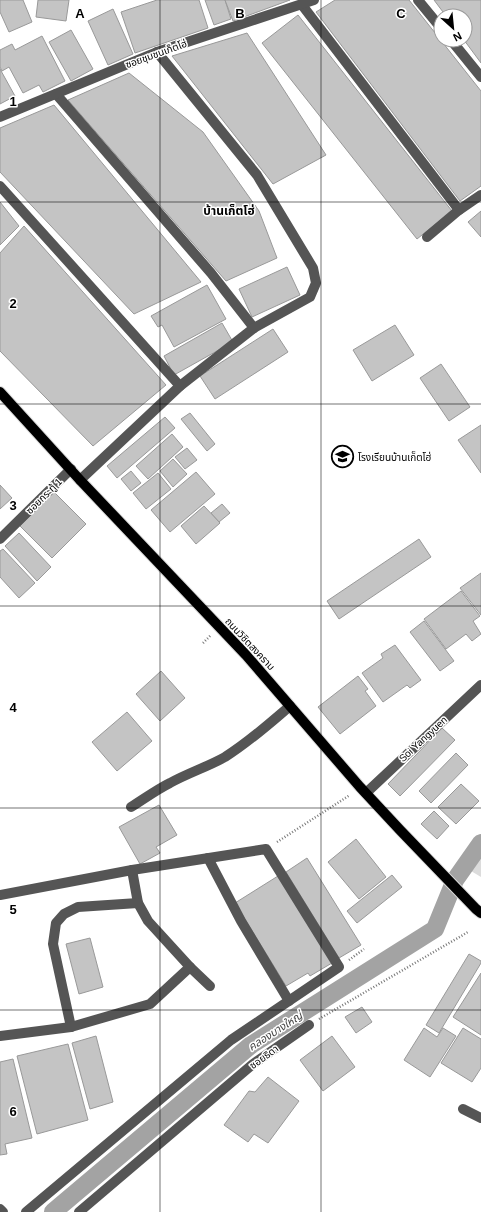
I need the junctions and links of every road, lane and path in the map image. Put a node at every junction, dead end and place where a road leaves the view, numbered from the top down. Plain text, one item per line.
1 (314, 0) edge
2 (418, 0) edge
3 (302, 5) junction
4 (433, 18) edge
5 (457, 48) edge
6 (157, 52) junction
7 (481, 77) edge
8 (56, 94) junction
9 (0, 117) edge
10 (0, 186) edge
11 (481, 195) edge
12 (459, 210) junction
13 (427, 238) dead end
14 (254, 328) junction
15 (180, 386) junction
16 (0, 392) edge
17 (71, 469) junction
18 (80, 480) junction
19 (0, 539) edge
20 (481, 685) edge
21 (290, 706) junction
22 (363, 790) junction
23 (131, 808) dead end
24 (266, 849) junction
25 (208, 858) junction
26 (132, 870) junction
27 (0, 895) edge
28 (138, 903) junction
29 (478, 911) edge
30 (468, 932) dead end
31 (364, 949) dead end
32 (190, 967) junction
33 (339, 967) junction
34 (210, 986) dead end
35 (290, 1001) junction
36 (309, 1025) joint
37 (71, 1027) junction
38 (0, 1036) edge
39 (463, 1109) dead end
40 (481, 1118) edge
41 (0, 1209) edge
42 (3, 1212) edge
43 (26, 1212) edge
44 (79, 1212) edge

1 - 3 street, ซอยชุมชนเก็ตโฮ่
2 - 4 street
3 - 6 street, ซอยชุมชนเก็ตโฮ่
3 - 12 street
5 - 7 street
6 - 8 street, ซอยชุมชนเก็ตโฮ่
6 - 14 street
8 - 9 street, ซอยชุมชนเก็ตโฮ่
8 - 14 street
10 - 15 street
11 - 12 street
12 - 13 street
14 - 15 street
15 - 18 street
16 - 17 main road, ถนนวิชิตสงคราม
17 - 18 main road, ถนนวิชิตสงคราม
17 - 19 street, ซอยกระทู้ 1
18 - 21 main road, ถนนวิชิตสงคราม
20 - 22 street, Soi Yangyuen
21 - 22 main road, ถนนวิชิตสงคราม
21 - 23 street
22 - 24 path
22 - 29 main road, ถนนวิชิตสงคราม
24 - 25 street
24 - 33 street
25 - 26 street
25 - 35 street
26 - 27 street
26 - 28 street
28 - 32 street
28 - 37 street
30 - 36 path
31 - 33 path
32 - 34 street
32 - 37 street
33 - 35 street
35 - 43 street
36 - 44 street, ซอยธิดา
37 - 38 street
39 - 40 street
41 - 42 street

